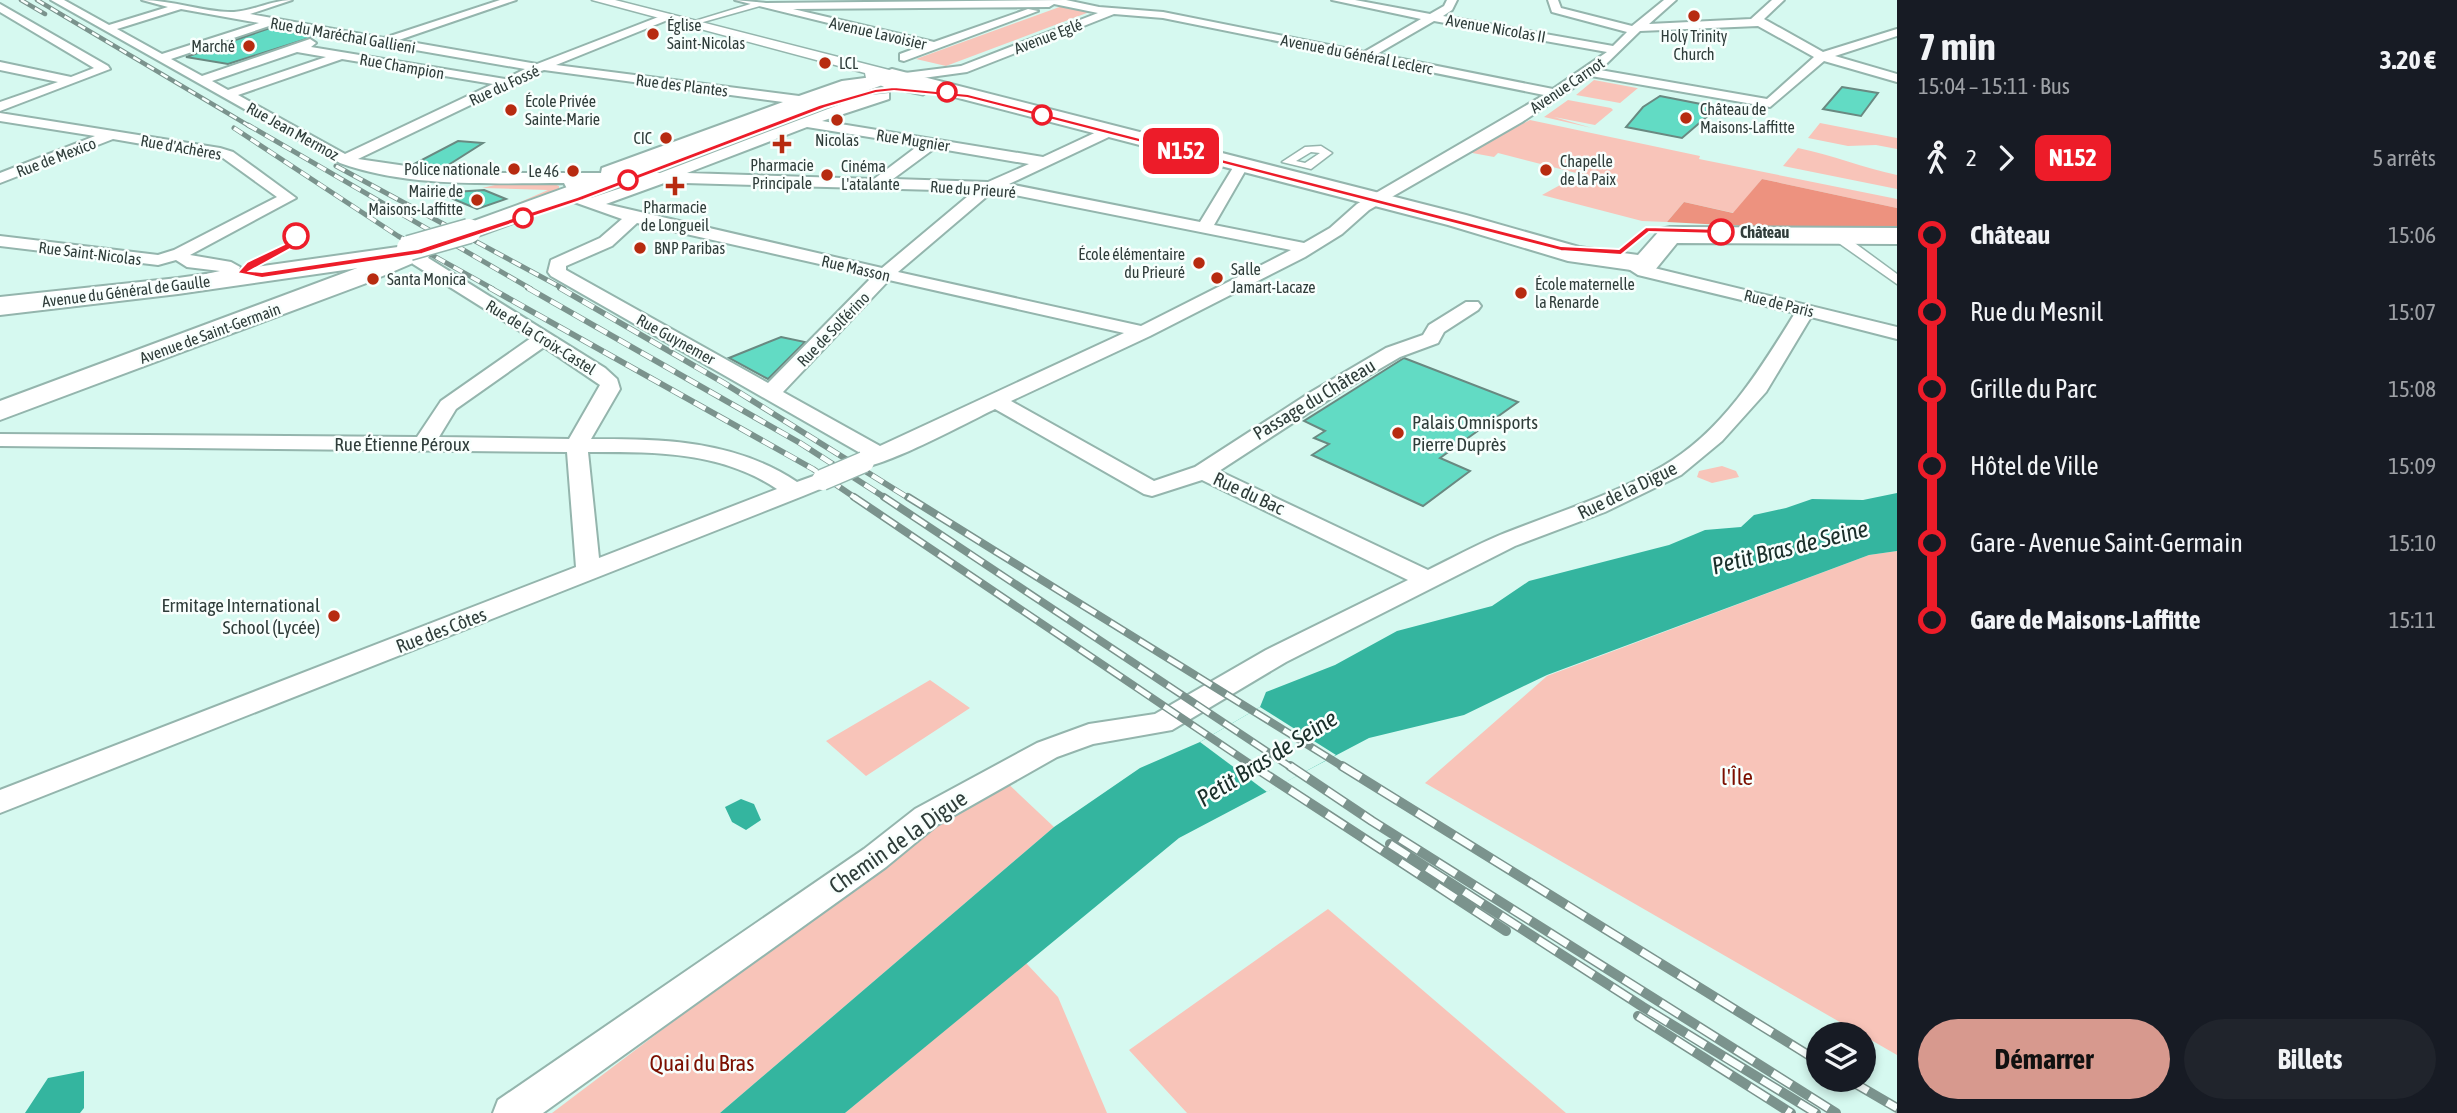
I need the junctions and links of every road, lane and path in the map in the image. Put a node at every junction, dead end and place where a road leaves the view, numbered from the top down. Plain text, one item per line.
1 (147, 0) edge
2 (287, 0) edge
3 (511, 0) edge
4 (599, 0) edge
5 (740, 0) edge
6 (1120, 0) edge
7 (1337, 0) edge
8 (1452, 0) edge
9 (1553, 0) edge
10 (1671, 0) edge
11 (1779, 0) edge
12 (1138, 1) edge
13 (1055, 2) edge
14 (68, 3) edge
15 (762, 5) junction
16 (0, 7) edge
17 (179, 7) junction
18 (1111, 12) junction
19 (1163, 15) junction
20 (231, 16) junction
21 (666, 17) junction
22 (1433, 17) junction
23 (1760, 22) junction
24 (27, 23) junction
25 (270, 23) junction
26 (689, 24) junction
27 (13, 26) dead end
28 (106, 29) junction
29 (1636, 29) junction
30 (1897, 32) edge
31 (337, 34) junction
32 (382, 42) junction
33 (935, 46) junction
34 (297, 48) junction
35 (1613, 50) junction
36 (342, 55) junction
37 (1365, 56) junction
38 (1822, 56) junction
39 (161, 58) junction
40 (0, 66) edge
41 (540, 67) junction
42 (954, 70) junction
43 (1586, 71) junction
44 (1897, 78) edge
45 (201, 80) junction
46 (74, 81) junction
47 (878, 81) junction
48 (507, 83) junction
49 (1552, 93) junction
50 (227, 95) junction
51 (968, 96) junction
52 (0, 107) edge
53 (794, 115) junction
54 (0, 117) edge
55 (1108, 132) junction
56 (111, 135) junction
57 (932, 143) junction
58 (345, 160) junction
59 (1046, 162) junction
60 (1241, 166) junction
61 (663, 177) junction
62 (0, 178) edge
63 (877, 184) junction
64 (592, 187) junction
65 (991, 188) junction
66 (1397, 188) junction
67 (1373, 200) junction
68 (633, 218) junction
69 (1457, 220) junction
70 (1205, 227) junction
71 (1837, 236) junction
72 (1897, 236) edge
73 (0, 241) edge
74 (1305, 248) junction
75 (414, 250) junction
76 (180, 254) junction
77 (1637, 263) junction
78 (230, 274) junction
79 (885, 274) junction
80 (1897, 280) edge
81 (186, 285) junction
82 (0, 305) edge
83 (1472, 306) dead end
84 (1806, 310) junction
85 (1143, 332) junction
86 (1897, 333) edge
87 (543, 339) junction
88 (770, 393) junction
89 (996, 401) junction
90 (0, 411) edge
91 (0, 440) edge
92 (424, 444) junction
93 (577, 444) junction
94 (873, 459) junction
95 (1203, 472) junction
96 (795, 491) junction
97 (589, 572) junction
98 (1429, 580) junction
99 (0, 802) edge
100 (512, 1113) edge

1 - 17 street, Rue du Maréchal Gallieni
2 - 20 street
3 - 32 street
4 - 21 street
5 - 15 street, Avenue Lavoisier
6 - 12 street, Avenue du Général Leclerc
7 - 22 street, Avenue Nicolas II
8 - 22 street
9 - 29 street
10 - 29 street, Avenue Carnot
11 - 23 street
12 - 18 street, Avenue Eglé
12 - 19 street, Avenue du Général Leclerc
13 - 15 street, Avenue du Général Leclerc
13 - 18 street, Avenue du Général Leclerc
13 - 33 street, Avenue Eglé
14 - 28 street, Rue Jean Mermoz
15 - 26 street
15 - 33 street, Avenue Lavoisier
16 - 24 street
17 - 20 street, Rue du Maréchal Gallieni
17 - 28 street
18 - 19 street, Avenue du Général Leclerc
18 - 42 street, Avenue Eglé
19 - 37 street, Avenue du Général Leclerc
20 - 25 street, Rue du Maréchal Gallieni
21 - 26 street
21 - 41 street, Rue du Fossé
22 - 35 street, Avenue Nicolas II
22 - 37 street
23 - 29 street
23 - 38 street
24 - 27 street
24 - 46 street
25 - 31 street, Rue du Maréchal Gallieni
25 - 39 street
26 - 47 street
28 - 39 street, Rue Jean Mermoz
29 - 35 street, Avenue Carnot
30 - 38 street
31 - 32 street, Rue du Maréchal Gallieni
31 - 34 street
32 - 36 street
32 - 41 street, Rue du Maréchal Gallieni
33 - 47 street, Avenue Eglé
34 - 36 street, Rue Champion
34 - 45 street
35 - 43 street, Avenue Carnot
36 - 48 street, Rue Champion
36 - 50 street
37 - 49 street, Avenue du Général Leclerc
38 - 43 street
38 - 44 street
39 - 45 street, Rue Jean Mermoz
40 - 46 street
41 - 48 street, Rue du Fossé
41 - 53 street, Rue des Plantes
42 - 47 street, Avenue Eglé
42 - 47 street
43 - 49 street, Avenue Carnot
45 - 50 street, Rue Jean Mermoz
46 - 52 street
47 - 51 main road, Rue de Paris
47 - 51 main road, Rue de Paris
47 - 53 main road
47 - 53 main road
47 - 53 street
48 - 58 street, Rue du Fossé
49 - 66 street, Avenue Carnot
50 - 58 street, Rue Jean Mermoz
51 - 55 main road, Rue de Paris
53 - 57 street, Rue Mugnier
53 - 61 street
53 - 64 main road
53 - 64 street
54 - 56 street, Rue d'Achères
55 - 59 street, Rue de Solférino
55 - 60 main road, Rue de Paris
56 - 62 street, Rue de Mexico
56 - 76 street, Rue d'Achères
57 - 59 street, Rue Mugnier
57 - 63 street
58 - 64 street, Rue Jean Mermoz
59 - 65 street, Rue de Solférino
60 - 67 main road, Rue de Paris
60 - 70 street
61 - 63 street, Rue du Prieuré
61 - 64 street, Rue du Prieuré
61 - 64 street
63 - 65 street, Rue du Prieuré
64 - 68 street, Rue Masson
64 - 75 main road, bridge
65 - 70 street, Rue du Prieuré
65 - 79 street, Rue de Solférino
66 - 67 street, Avenue Carnot
66 - 69 main road
67 - 69 main road, Rue de Paris
67 - 74 street, Avenue Carnot
68 - 79 street, Rue Masson
68 - 88 street, Rue Guynemer
69 - 77 main road, Rue de Paris
70 - 74 street, Rue du Prieuré
71 - 72 main road
71 - 77 main road
71 - 80 street
73 - 76 street, Rue Saint-Nicolas
74 - 85 street, Avenue Carnot
75 - 78 main road, Avenue du Général de Gaulle
75 - 81 main road, Avenue du Général de Gaulle
75 - 87 street, Rue de la Croix-Castel
75 - 90 main road, Avenue de Saint-Germain
76 - 78 street
77 - 84 street, Rue de Paris
78 - 81 street
78 - 82 main road, Avenue du Général de Gaulle
79 - 85 street, Rue Masson
79 - 88 street, Rue de Solférino
81 - 82 main road, Avenue du Général de Gaulle
83 - 95 street, Passage du Château
84 - 86 street, Rue de Paris
84 - 98 street, Rue de la Digue
85 - 89 street, Rue des Côtes
87 - 92 street
87 - 93 street, Rue de la Croix-Castel
88 - 94 street, Rue Guynemer
89 - 94 street, Rue des Côtes
89 - 95 street, Rue du Bac
91 - 92 street, Rue Étienne Péroux
92 - 93 street, Rue Étienne Péroux
93 - 96 street, Rue Étienne Péroux
93 - 97 street
94 - 96 street, Rue des Côtes, bridge
95 - 98 street, Rue du Bac
96 - 97 street, Rue des Côtes
97 - 99 street, Rue des Côtes
98 - 100 street, Chemin de la Digue

